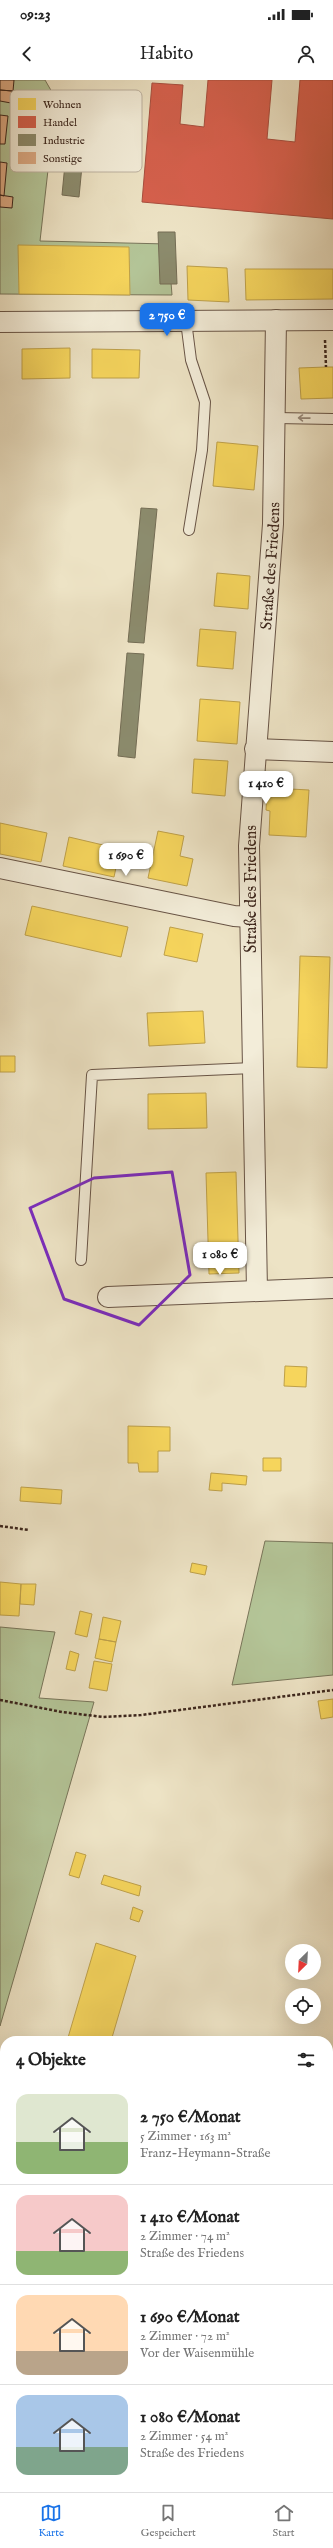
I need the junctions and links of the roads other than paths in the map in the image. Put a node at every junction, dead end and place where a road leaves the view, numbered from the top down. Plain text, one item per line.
1 (276, 320) junction
2 (186, 321) junction
3 (0, 322) edge
4 (329, 327) edge
5 (276, 418) junction
6 (333, 418) edge
7 (189, 530) dead end
8 (255, 749) junction
9 (333, 752) edge
10 (0, 868) edge
11 (249, 917) junction
12 (253, 1068) junction
13 (81, 1260) dead end
14 (333, 1288) edge
15 (257, 1291) junction
16 (108, 1297) dead end

1 - 2 street
1 - 4 street
1 - 5 street, Straße des Friedens
2 - 3 street
2 - 7 lane
6 -> 5 lane
5 - 8 street, Straße des Friedens
8 - 9 street
8 - 11 street, Straße des Friedens
10 - 11 street
11 - 12 street, Straße des Friedens
12 - 13 lane
12 - 15 street, Straße des Friedens
14 - 15 street
15 - 16 street

